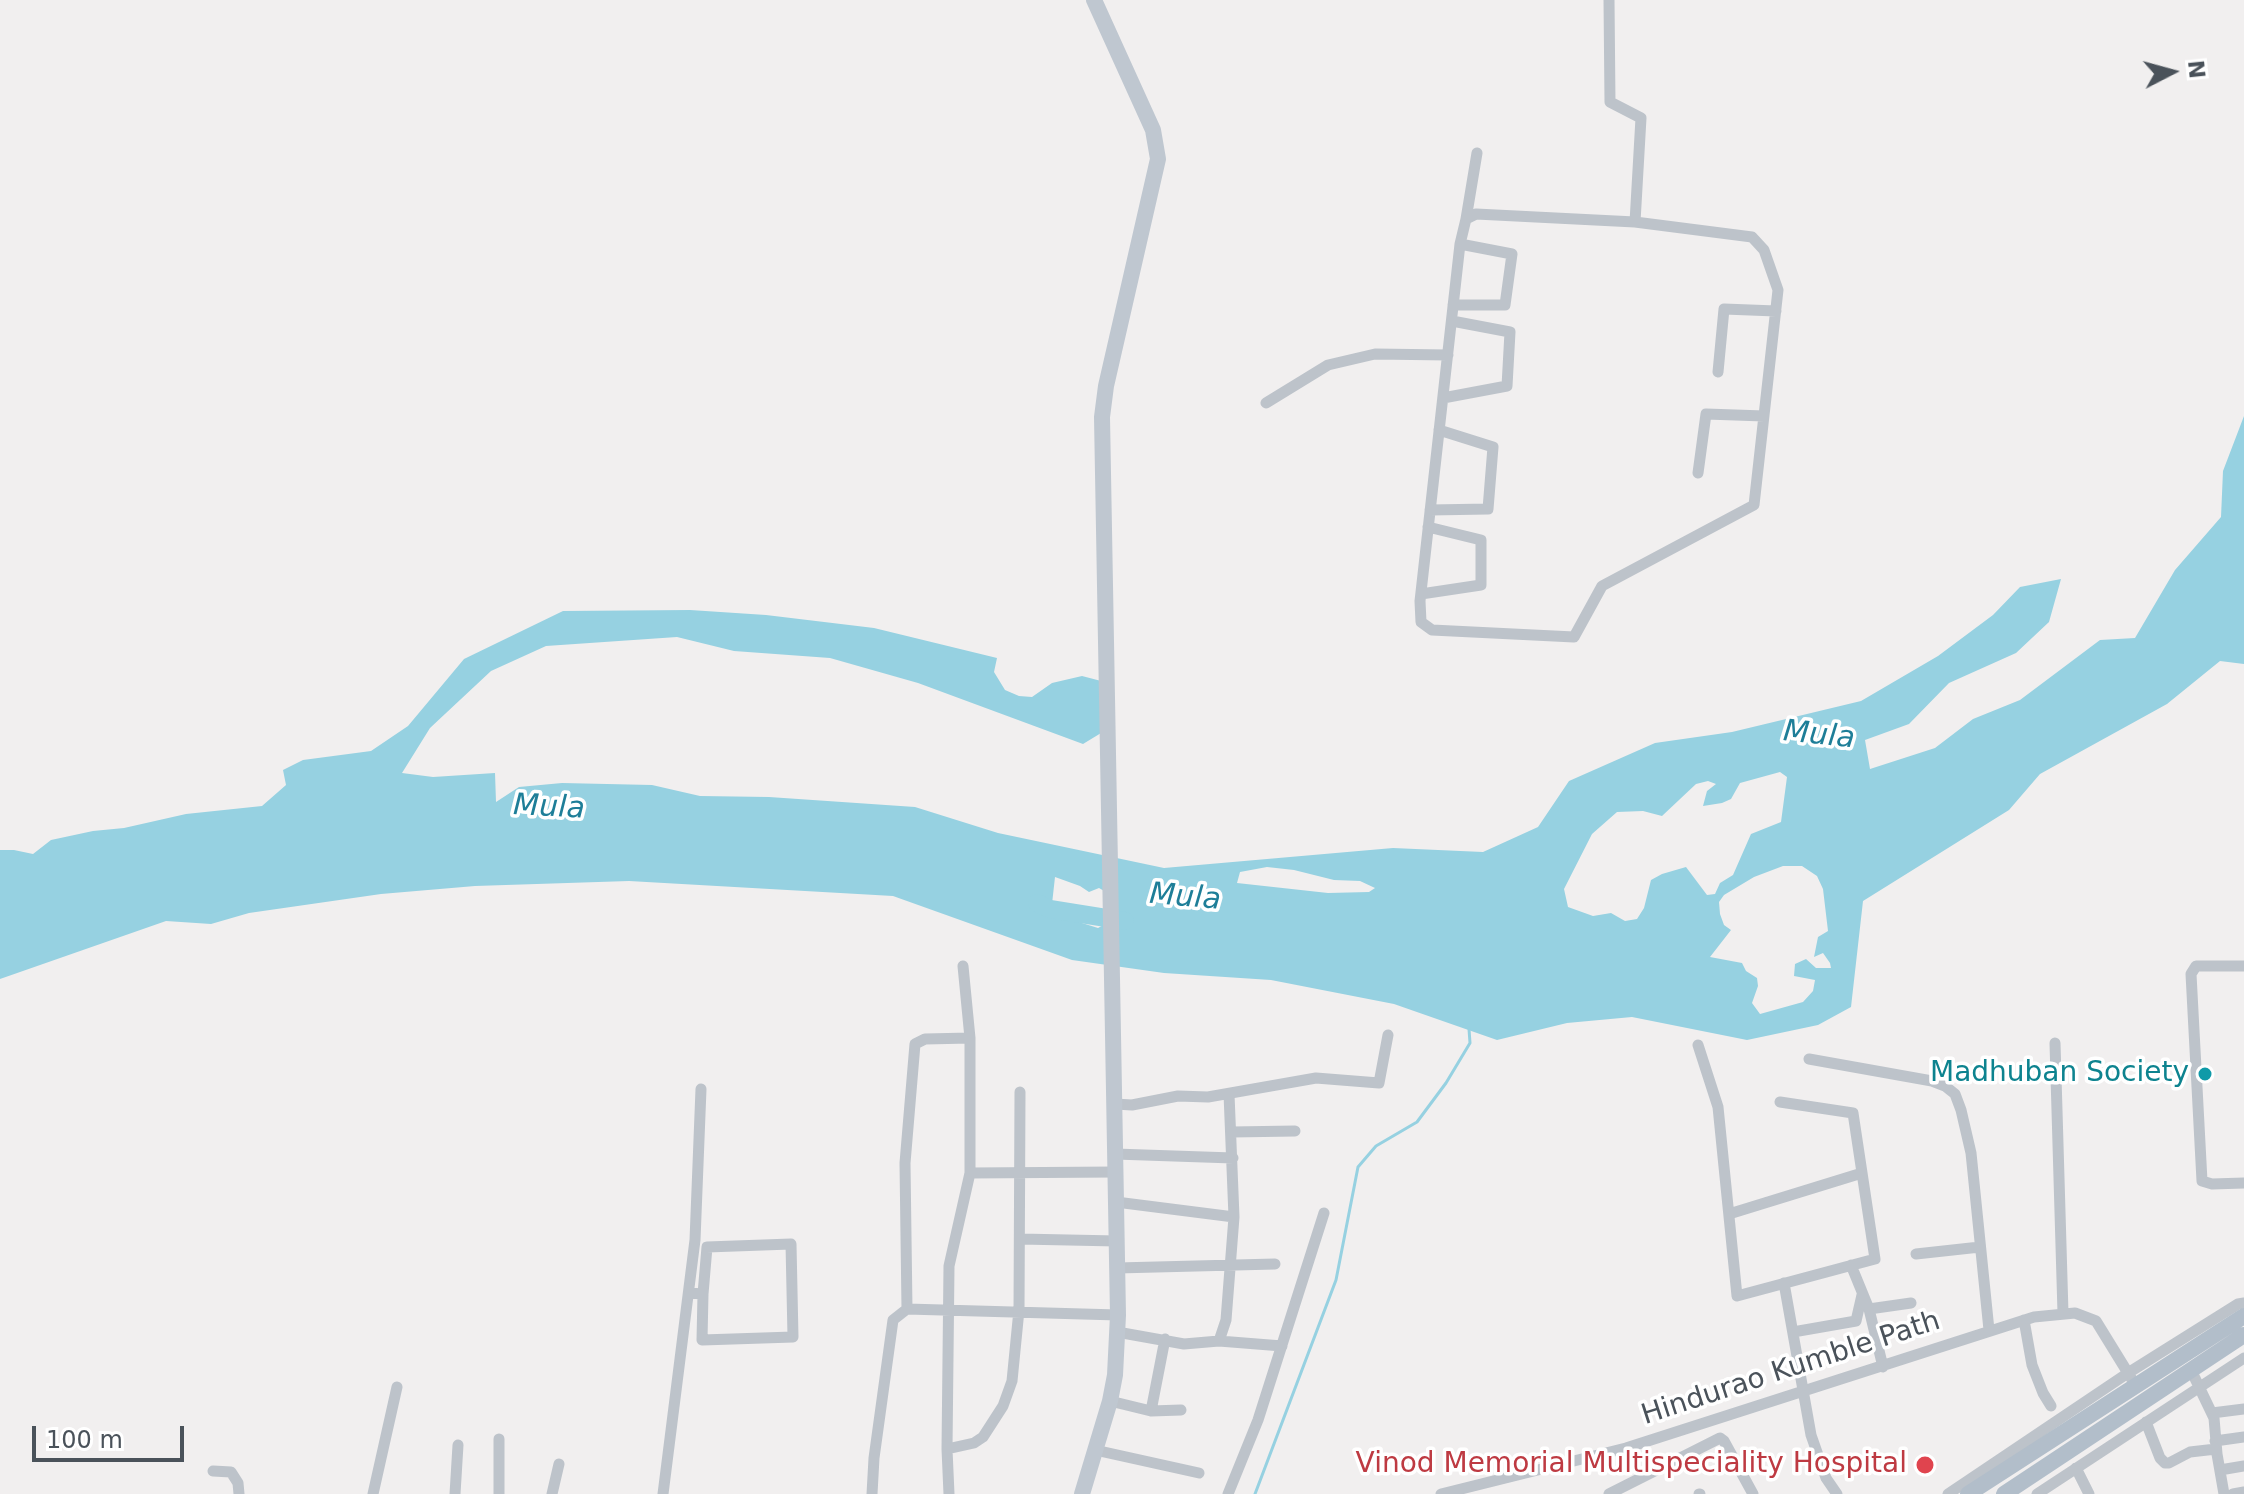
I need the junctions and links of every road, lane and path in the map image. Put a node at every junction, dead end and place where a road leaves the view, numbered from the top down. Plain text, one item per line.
1 (1094, 0) edge
2 (1609, 0) edge
3 (1477, 153) dead end
4 (1466, 219) junction
5 (1635, 222) junction
6 (1460, 244) junction
7 (1453, 305) junction
8 (1776, 311) junction
9 (1452, 321) junction
10 (1448, 355) junction
11 (1718, 372) dead end
12 (1443, 398) junction
13 (1266, 403) dead end
14 (1764, 416) junction
15 (1439, 430) junction
16 (1698, 473) dead end
17 (1430, 510) junction
18 (1428, 527) junction
19 (1421, 594) junction
20 (963, 966) dead end
21 (2244, 966) edge
22 (1388, 1035) dead end
23 (970, 1038) junction
24 (2055, 1043) dead end
25 (1698, 1045) dead end
26 (1809, 1059) dead end
27 (701, 1089) dead end
28 (1020, 1092) dead end
29 (1229, 1094) junction
30 (1780, 1102) dead end
31 (1115, 1104) junction
32 (1295, 1131) dead end
33 (1232, 1132) junction
34 (1115, 1154) junction
35 (1233, 1158) junction
36 (1116, 1172) junction
37 (970, 1173) junction
38 (1021, 1173) junction
39 (1862, 1173) junction
40 (2244, 1183) edge
41 (1116, 1202) junction
42 (1324, 1213) dead end
43 (1729, 1214) junction
44 (1234, 1217) junction
45 (1020, 1239) junction
46 (1117, 1241) junction
47 (1980, 1247) junction
48 (1916, 1254) dead end
49 (1231, 1264) junction
50 (1275, 1264) dead end
51 (1851, 1265) junction
52 (1117, 1268) junction
53 (1784, 1283) junction
54 (689, 1293) junction
55 (703, 1294) junction
56 (1862, 1294) junction
57 (1911, 1303) dead end
58 (2244, 1303) edge
59 (947, 1308) junction
60 (907, 1309) junction
61 (1869, 1309) junction
62 (1019, 1310) junction
63 (2063, 1313) junction
64 (2244, 1316) edge
65 (2024, 1320) junction
66 (1117, 1323) junction
67 (1989, 1330) junction
68 (1793, 1332) junction
69 (2244, 1335) edge
70 (1165, 1339) junction
71 (1219, 1341) junction
72 (1282, 1346) junction
73 (2244, 1358) edge
74 (1883, 1367) junction
75 (2191, 1370) junction
76 (397, 1387) dead end
77 (2136, 1387) junction
78 (2200, 1387) junction
79 (1804, 1392) junction
80 (1110, 1401) junction
81 (2051, 1406) dead end
82 (2244, 1409) edge
83 (1181, 1410) dead end
84 (1151, 1411) junction
85 (2212, 1413) junction
86 (2149, 1420) junction
87 (2244, 1437) edge
88 (499, 1439) dead end
89 (458, 1445) dead end
90 (2216, 1445) junction
91 (947, 1449) junction
92 (1095, 1450) junction
93 (559, 1464) dead end
94 (2244, 1466) edge
95 (2076, 1468) junction
96 (2220, 1470) junction
97 (213, 1471) dead end
98 (1199, 1473) dead end
99 (2244, 1492) edge
100 (239, 1494) edge
101 (373, 1494) edge
102 (455, 1494) edge
103 (499, 1494) edge
104 (552, 1494) edge
105 (663, 1494) edge
106 (872, 1494) edge
107 (949, 1494) edge
108 (1082, 1494) edge
109 (1228, 1494) edge
110 (1441, 1494) edge
111 (1609, 1494) edge
112 (1753, 1494) edge
113 (1837, 1494) edge
114 (1948, 1494) edge
115 (1968, 1494) edge
116 (2004, 1494) edge
117 (2037, 1494) edge
118 (2089, 1494) edge
119 (2224, 1494) edge
120 (2233, 1494) edge

1 - 31 street
2 - 5 street
3 - 4 street
4 - 5 street
4 - 6 street
5 - 8 street
6 - 7 street
6 - 7 street
7 - 9 street
8 - 11 street
8 - 14 street
9 - 10 street
9 - 12 street
10 - 12 street
10 - 13 street
12 - 15 street
14 - 16 street
14 - 19 street
15 - 17 street
15 - 17 street
17 - 18 street
18 - 19 street
18 - 19 street
20 - 23 street
21 - 40 street
22 - 29 street
23 - 37 street
23 - 60 street
24 - 63 street
25 - 43 street
26 - 47 street
27 - 54 street
28 - 38 street
29 - 31 street
29 - 33 street
30 - 39 street
31 - 34 street
32 - 33 street
33 - 35 street
34 - 35 street
34 - 36 street
35 - 44 street
36 - 38 street
36 - 41 street
37 - 38 street
37 - 59 street
38 - 45 street
39 - 43 street
39 - 51 street
41 - 44 street
41 - 46 street
42 - 72 street
43 - 53 street
44 - 49 street
45 - 46 street
45 - 62 street
46 - 52 street
47 - 48 street
47 - 67 street
49 - 50 street
49 - 52 street
49 - 71 street
51 - 53 street
51 - 56 street
52 - 66 street
53 - 68 street
54 - 55 street
54 - 105 street
55 - 55 street
56 - 61 street
56 - 68 street
57 - 61 street
58 - 77 street
59 - 60 street
59 - 62 street
59 - 91 street
60 - 106 street
61 - 74 street
62 - 66 street
62 - 91 street
63 - 65 street, Hindurao Kumble Path
63 - 77 street, Hindurao Kumble Path
64 - 77 main road
65 - 67 street, Hindurao Kumble Path
65 - 81 street
66 - 70 street
66 - 80 street
67 - 74 street, Hindurao Kumble Path
68 - 79 street
69 - 75 main road
70 - 71 street
70 - 84 street
71 - 72 street
72 - 109 street
73 - 78 street
74 - 79 street, Hindurao Kumble Path
75 - 77 main road
75 - 78 street
76 - 101 street
77 - 86 street, Hindurao Kumble Path
77 - 114 street
77 - 115 main road
77 - 116 main road
78 - 85 street
78 - 86 street
79 - 110 street, Hindurao Kumble Path
79 - 113 street
80 - 84 street
80 - 92 street
82 - 85 street
83 - 84 street
85 - 90 street
86 - 90 street, Hindurao Kumble Path
86 - 95 street
87 - 90 street
88 - 103 street
89 - 102 street
90 - 96 street
91 - 107 street
92 - 98 street
92 - 108 street
93 - 104 street
94 - 96 street
95 - 117 street
95 - 118 street
96 - 119 street
97 - 100 street
99 - 120 street
111 - 112 street

